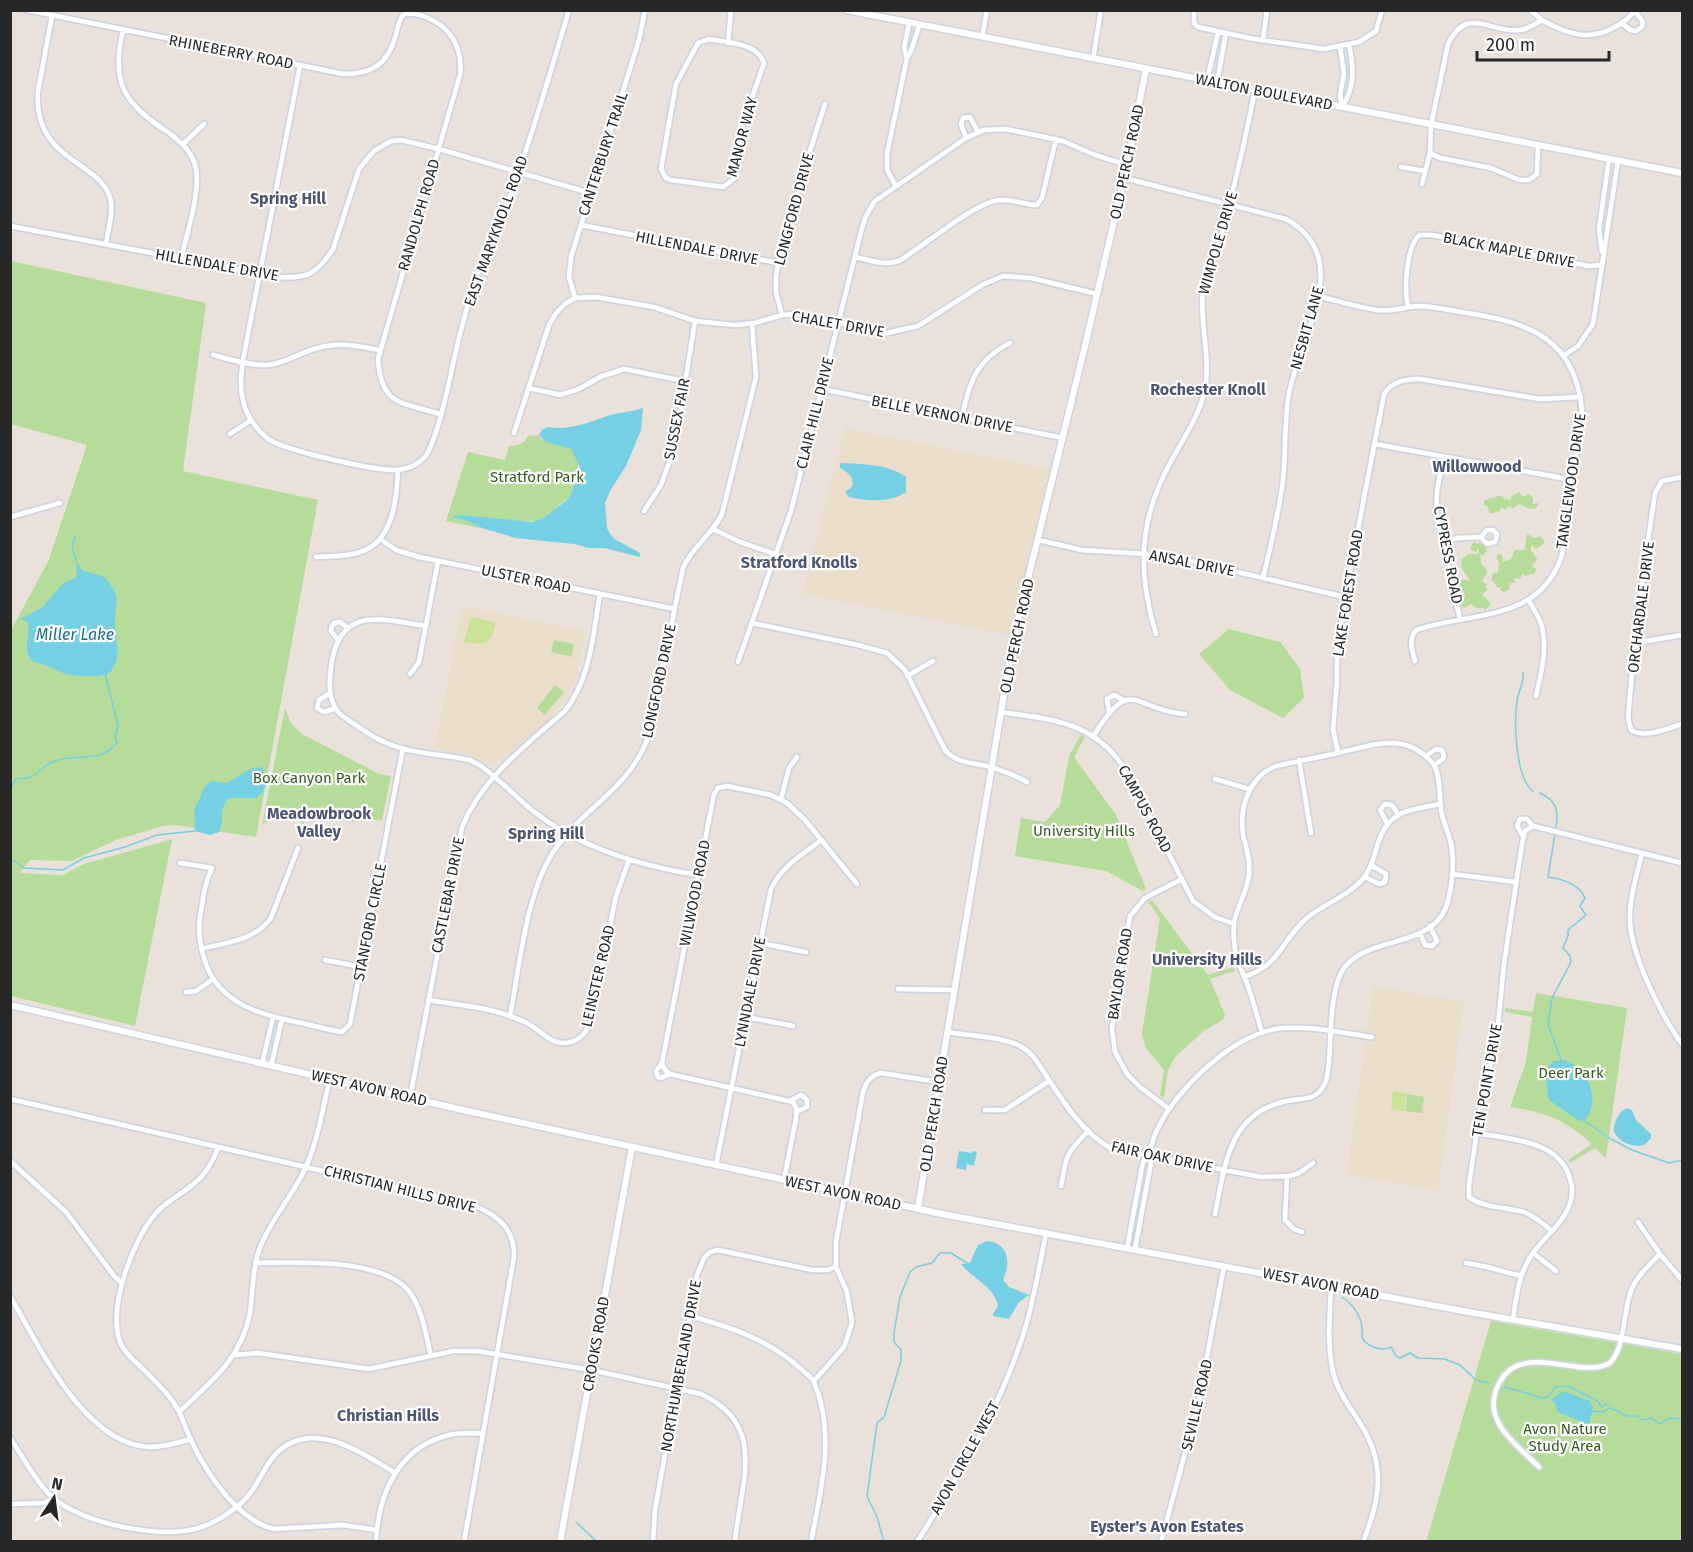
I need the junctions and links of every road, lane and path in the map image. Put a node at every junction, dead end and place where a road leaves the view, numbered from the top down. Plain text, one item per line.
1 (27, 10) edge
2 (568, 10) edge
3 (645, 10) edge
4 (731, 10) edge
5 (846, 10) edge
6 (987, 10) edge
7 (1101, 10) edge
8 (1194, 10) edge
9 (1267, 10) edge
10 (1382, 10) edge
11 (1530, 10) edge
12 (1635, 11) edge
13 (872, 13) edge
14 (403, 15) joint
15 (52, 16) junction
16 (1542, 20) junction
17 (1622, 23) junction
18 (909, 24) junction
19 (919, 26) junction
20 (123, 30) junction
21 (1218, 32) junction
22 (1226, 33) junction
23 (982, 37) junction
24 (1263, 39) junction
25 (728, 43) junction
26 (1345, 46) junction
27 (907, 58) junction
28 (1093, 59) junction
29 (300, 66) junction
30 (1146, 69) junction
31 (1207, 81) junction
32 (1217, 83) junction
33 (1255, 90) junction
34 (825, 104) dead end
35 (1342, 107) junction
36 (204, 124) dead end
37 (1431, 125) junction
38 (978, 132) junction
39 (966, 138) junction
40 (1056, 139) junction
41 (183, 144) junction
42 (1538, 146) junction
43 (439, 148) junction
44 (1430, 153) junction
45 (1609, 159) junction
46 (1618, 161) junction
47 (1127, 165) junction
48 (1401, 167) dead end
49 (1425, 171) junction
50 (518, 172) junction
51 (1683, 173) edge
52 (1124, 177) junction
53 (1422, 184) dead end
54 (896, 186) junction
55 (590, 193) junction
56 (1230, 203) junction
57 (581, 225) junction
58 (10, 226) edge
59 (106, 244) junction
60 (1602, 254) junction
61 (855, 257) junction
62 (181, 259) junction
63 (778, 263) junction
64 (1602, 264) junction
65 (260, 273) junction
66 (1097, 294) junction
67 (1318, 296) junction
68 (575, 298) junction
69 (1408, 307) junction
70 (782, 315) junction
71 (695, 321) junction
72 (752, 323) junction
73 (838, 323) junction
74 (1010, 344) dead end
75 (380, 350) junction
76 (213, 355) dead end
77 (1563, 356) junction
78 (242, 362) junction
79 (684, 381) junction
80 (529, 387) junction
81 (822, 389) junction
82 (1581, 397) junction
83 (440, 414) junction
84 (962, 417) junction
85 (252, 420) junction
86 (230, 434) dead end
87 (514, 434) dead end
88 (1063, 438) junction
89 (1375, 444) junction
90 (1443, 456) junction
91 (398, 470) junction
92 (1683, 477) edge
93 (1573, 480) junction
94 (60, 503) dead end
95 (644, 511) dead end
96 (10, 517) edge
97 (713, 529) junction
98 (1481, 537) dead end
99 (380, 539) junction
100 (1038, 540) junction
101 (1443, 542) junction
102 (1143, 553) junction
103 (775, 554) junction
104 (316, 557) dead end
105 (438, 561) junction
106 (1263, 578) junction
107 (600, 594) junction
108 (1345, 597) junction
109 (1529, 601) junction
110 (675, 609) junction
111 (1460, 619) junction
112 (752, 623) junction
113 (426, 626) junction
114 (348, 628) junction
115 (1156, 634) dead end
116 (1683, 635) edge
117 (338, 640) junction
118 (1636, 643) junction
119 (933, 661) dead end
120 (1415, 661) dead end
121 (738, 662) dead end
122 (410, 674) dead end
123 (907, 676) junction
124 (330, 693) junction
125 (1536, 696) dead end
126 (1125, 701) junction
127 (336, 708) junction
128 (1001, 712) junction
129 (1109, 712) junction
130 (1185, 714) dead end
131 (1683, 724) edge
132 (1094, 735) junction
133 (403, 748) junction
134 (1338, 753) junction
135 (1426, 756) junction
136 (797, 757) dead end
137 (1299, 760) junction
138 (1434, 765) junction
139 (992, 767) junction
140 (495, 776) junction
141 (1215, 779) dead end
142 (1027, 782) dead end
143 (1249, 789) junction
144 (781, 799) junction
145 (1440, 804) junction
146 (1398, 814) junction
147 (1387, 823) junction
148 (1533, 826) junction
149 (568, 833) junction
150 (1311, 833) dead end
151 (1523, 837) junction
152 (822, 840) junction
153 (298, 848) dead end
154 (1642, 853) junction
155 (629, 860) junction
156 (180, 863) dead end
157 (1683, 863) edge
158 (1371, 865) junction
159 (1452, 874) junction
160 (698, 875) junction
161 (1365, 877) junction
162 (1182, 879) junction
163 (1516, 882) junction
164 (857, 884) dead end
165 (1234, 924) junction
166 (1430, 926) junction
167 (1420, 933) junction
168 (760, 943) junction
169 (201, 949) junction
170 (806, 952) dead end
171 (325, 960) dead end
172 (361, 967) junction
173 (1244, 977) junction
174 (213, 979) junction
175 (898, 989) dead end
176 (954, 990) junction
177 (186, 992) dead end
178 (428, 1000) junction
179 (10, 1005) edge
180 (510, 1016) junction
181 (273, 1017) junction
182 (746, 1017) junction
183 (282, 1019) junction
184 (793, 1026) dead end
185 (947, 1032) junction
186 (1332, 1032) junction
187 (1262, 1033) junction
188 (1372, 1037) dead end
189 (1683, 1044) edge
190 (662, 1063) junction
191 (262, 1064) junction
192 (271, 1066) junction
193 (670, 1074) junction
194 (330, 1079) junction
195 (1049, 1081) junction
196 (939, 1082) junction
197 (731, 1087) junction
198 (410, 1097) junction
199 (10, 1099) edge
200 (790, 1101) junction
201 (1169, 1109) junction
202 (985, 1110) dead end
203 (796, 1112) junction
204 (1087, 1132) junction
205 (1476, 1133) junction
206 (632, 1147) junction
207 (218, 1148) junction
208 (1148, 1156) junction
209 (10, 1161) edge
210 (1313, 1163) dead end
211 (716, 1165) junction
212 (306, 1167) junction
213 (1224, 1170) junction
214 (1287, 1176) junction
215 (784, 1180) junction
216 (1061, 1186) dead end
217 (845, 1193) junction
218 (918, 1209) junction
219 (1215, 1214) dead end
220 (1638, 1222) dead end
221 (1552, 1231) junction
222 (1302, 1232) dead end
223 (1046, 1233) junction
224 (1131, 1248) junction
225 (1533, 1253) junction
226 (1660, 1254) junction
227 (255, 1263) junction
228 (1466, 1263) dead end
229 (1224, 1266) junction
230 (836, 1267) junction
231 (1556, 1271) dead end
232 (1521, 1276) junction
233 (1683, 1280) edge
234 (122, 1283) junction
235 (1331, 1286) junction
236 (10, 1296) edge
237 (690, 1316) junction
238 (1513, 1319) junction
239 (1621, 1337) junction
240 (1683, 1349) edge
241 (498, 1354) junction
242 (235, 1355) junction
243 (431, 1356) junction
244 (591, 1370) junction
245 (814, 1381) junction
246 (676, 1389) junction
247 (180, 1411) junction
248 (482, 1433) junction
249 (10, 1438) edge
250 (191, 1439) junction
251 (1539, 1467) dead end
252 (395, 1473) junction
253 (54, 1498) junction
254 (10, 1504) edge
255 (237, 1507) junction
256 (377, 1530) junction
257 (376, 1542) edge
258 (464, 1542) edge
259 (560, 1542) edge
260 (653, 1542) edge
261 (735, 1542) edge
262 (812, 1542) edge
263 (916, 1542) edge
264 (1161, 1542) edge
265 (1364, 1542) edge

1 - 15 street, RHINEBERRY ROAD
2 - 50 street, EAST MARYKNOLL ROAD
3 - 55 street, CANTERBURY TRAIL
4 - 25 street
5 - 13 street, WALTON BOULEVARD
6 - 23 street
7 - 28 street
8 - 21 street
9 - 24 street
10 - 26 street
11 - 16 street
12 - 17 street
12 - 17 street
13 - 18 street, WALTON BOULEVARD
14 - 29 street, RHINEBERRY ROAD
14 - 43 street, RANDOLPH ROAD
15 - 20 street, RHINEBERRY ROAD
15 - 59 street
16 - 17 street
16 - 37 street
18 - 19 street, WALTON BOULEVARD
18 - 27 street
19 - 23 street, WALTON BOULEVARD
19 - 27 street
20 - 29 street, RHINEBERRY ROAD
20 - 41 street
21 - 22 street
21 - 31 street
22 - 24 street
22 - 32 street
23 - 28 street, WALTON BOULEVARD
24 - 26 street
25 - 25 street, MANOR WAY
26 - 35 street
26 - 35 street
27 - 54 street
28 - 30 street, WALTON BOULEVARD
29 - 65 street
30 - 31 street, WALTON BOULEVARD
30 - 47 street, OLD PERCH ROAD
31 - 32 street, WALTON BOULEVARD
32 - 33 street, WALTON BOULEVARD
33 - 35 street, WALTON BOULEVARD
33 - 56 street, WIMPOLE DRIVE
34 - 63 street, LONGFORD DRIVE
35 - 37 street, WALTON BOULEVARD
36 - 41 street
37 - 42 street, WALTON BOULEVARD
37 - 44 street
38 - 39 street, CLAIR HILL DRIVE
38 - 39 street
38 - 40 street, CLAIR HILL DRIVE
39 - 54 street, CLAIR HILL DRIVE
40 - 47 street, CLAIR HILL DRIVE
40 - 61 street
41 - 62 street
42 - 44 street
42 - 45 street, WALTON BOULEVARD
43 - 50 street, HILLENDALE DRIVE
43 - 65 street, HILLENDALE DRIVE
43 - 75 street, RANDOLPH ROAD
44 - 49 street
45 - 46 street, WALTON BOULEVARD
45 - 60 street
46 - 51 street, WALTON BOULEVARD
46 - 60 street
47 - 52 street, OLD PERCH ROAD
48 - 49 street
49 - 53 street
50 - 55 street, HILLENDALE DRIVE
50 - 83 street, EAST MARYKNOLL ROAD
52 - 56 street, NESBIT LANE
52 - 66 street, OLD PERCH ROAD
54 - 61 street, CLAIR HILL DRIVE
55 - 57 street, CANTERBURY TRAIL
56 - 67 street, NESBIT LANE
56 - 102 street, WIMPOLE DRIVE
57 - 63 street, HILLENDALE DRIVE
57 - 68 street, CANTERBURY TRAIL
58 - 59 street, HILLENDALE DRIVE
59 - 62 street, HILLENDALE DRIVE
60 - 64 street
61 - 73 street, CLAIR HILL DRIVE
62 - 65 street, HILLENDALE DRIVE
63 - 70 street, LONGFORD DRIVE
64 - 69 street, BLACK MAPLE DRIVE
64 - 77 street
65 - 78 street
66 - 73 street, CHALET DRIVE
66 - 88 street, OLD PERCH ROAD
67 - 69 street, TANGLEWOOD DRIVE
67 - 106 street, NESBIT LANE
68 - 71 street, CHALET DRIVE
68 - 80 street
69 - 77 street, TANGLEWOOD DRIVE
70 - 72 street, CHALET DRIVE
70 - 73 street, CHALET DRIVE
71 - 72 street, CHALET DRIVE
71 - 79 street, SUSSEX FAIR
72 - 97 street, LONGFORD DRIVE
73 - 81 street, CLAIR HILL DRIVE
74 - 84 street
75 - 78 street
75 - 83 street, RANDOLPH ROAD
76 - 78 street
77 - 82 street, TANGLEWOOD DRIVE
78 - 85 street
79 - 80 street
79 - 95 street, SUSSEX FAIR
80 - 87 street
81 - 84 street, BELLE VERNON DRIVE
81 - 103 street, CLAIR HILL DRIVE
82 - 89 street, LAKE FOREST ROAD
82 - 93 street, TANGLEWOOD DRIVE
83 - 91 street, EAST MARYKNOLL ROAD
84 - 88 street, BELLE VERNON DRIVE
85 - 86 street
85 - 91 street
88 - 100 street, OLD PERCH ROAD
89 - 90 street
89 - 108 street, LAKE FOREST ROAD
90 - 93 street
90 - 101 street, CYPRESS ROAD
91 - 99 street
92 - 118 street, ORCHARDALE DRIVE
93 - 109 street, TANGLEWOOD DRIVE
94 - 96 street
97 - 103 street
97 - 110 street, LONGFORD DRIVE
98 - 101 street
99 - 104 street
99 - 105 street, ULSTER ROAD
100 - 102 street, ANSAL DRIVE
100 - 128 street, OLD PERCH ROAD
101 - 111 street, CYPRESS ROAD
102 - 106 street, ANSAL DRIVE
102 - 115 street, WIMPOLE DRIVE
103 - 112 street, CLAIR HILL DRIVE
105 - 107 street, ULSTER ROAD
105 - 113 street
106 - 108 street, ANSAL DRIVE
107 - 110 street, ULSTER ROAD
107 - 140 street, CASTLEBAR DRIVE
108 - 134 street, LAKE FOREST ROAD
109 - 111 street, TANGLEWOOD DRIVE
109 - 125 street
110 - 149 street, LONGFORD DRIVE
111 - 120 street, TANGLEWOOD DRIVE
112 - 121 street, CLAIR HILL DRIVE
112 - 123 street
113 - 114 street
113 - 122 street
114 - 117 street
114 - 117 street
116 - 118 street
117 - 124 street
118 - 131 street, ORCHARDALE DRIVE
119 - 123 street
123 - 139 street
124 - 127 street
124 - 127 street
126 - 129 street
126 - 129 street
126 - 130 street
127 - 133 street
128 - 132 street, CAMPUS ROAD
128 - 139 street, OLD PERCH ROAD
129 - 132 street
132 - 162 street, CAMPUS ROAD
133 - 140 street
133 - 172 street, STANFORD CIRCLE
134 - 135 street
134 - 137 street
135 - 138 street
135 - 138 street
136 - 144 street
137 - 143 street
137 - 150 street
138 - 145 street
139 - 142 street
139 - 176 street, OLD PERCH ROAD
140 - 149 street
140 - 178 street, CASTLEBAR DRIVE
141 - 143 street
143 - 165 street
144 - 152 street
144 - 160 street, WILWOOD ROAD
145 - 146 street
145 - 159 street
146 - 147 street
146 - 147 street
147 - 158 street
148 - 151 street
148 - 151 street, TEN POINT DRIVE
148 - 154 street
149 - 155 street
149 - 180 street, LONGFORD DRIVE
151 - 163 street, TEN POINT DRIVE
152 - 164 street
152 - 168 street, LYNNDALE DRIVE
153 - 169 street
154 - 157 street
154 - 189 street
155 - 160 street
155 - 180 street, LEINSTER ROAD
156 - 169 street, STANFORD CIRCLE
158 - 161 street
158 - 161 street
159 - 163 street
159 - 166 street
160 - 190 street, WILWOOD ROAD
161 - 173 street
162 - 165 street, CAMPUS ROAD
162 - 201 street, BAYLOR ROAD
163 - 205 street, TEN POINT DRIVE
165 - 173 street
166 - 167 street
166 - 167 street
167 - 186 street
168 - 170 street
168 - 182 street, LYNNDALE DRIVE
169 - 174 street, STANFORD CIRCLE
171 - 172 street
172 - 183 street, STANFORD CIRCLE
173 - 187 street
174 - 177 street
174 - 181 street, STANFORD CIRCLE
175 - 176 street
176 - 185 street, OLD PERCH ROAD
178 - 180 street, LEINSTER ROAD
178 - 198 street, CASTLEBAR DRIVE
179 - 191 street, WEST AVON ROAD
181 - 183 street, STANFORD CIRCLE
181 - 191 street
182 - 184 street
182 - 197 street, LYNNDALE DRIVE
183 - 192 street
185 - 195 street, FAIR OAK DRIVE
185 - 196 street, OLD PERCH ROAD
186 - 187 street
186 - 188 street
186 - 213 street
187 - 201 street
190 - 193 street
190 - 193 street
191 - 192 street, WEST AVON ROAD
192 - 194 street, WEST AVON ROAD
193 - 197 street
194 - 198 street, WEST AVON ROAD
194 - 212 street
195 - 202 street
195 - 204 street, FAIR OAK DRIVE
196 - 217 street
196 - 218 street, OLD PERCH ROAD
197 - 200 street
197 - 211 street, LYNNDALE DRIVE
198 - 206 street, WEST AVON ROAD
199 - 207 street, CHRISTIAN HILLS DRIVE
200 - 203 street
200 - 203 street
201 - 208 street
203 - 215 street
204 - 208 street, FAIR OAK DRIVE
204 - 216 street
205 - 221 street, TEN POINT DRIVE
205 - 221 street
206 - 211 street, WEST AVON ROAD
206 - 244 street, CROOKS ROAD
207 - 212 street, CHRISTIAN HILLS DRIVE
207 - 234 street
208 - 213 street, FAIR OAK DRIVE
208 - 224 street
209 - 234 street
210 - 214 street, FAIR OAK DRIVE
211 - 215 street, WEST AVON ROAD
212 - 227 street
212 - 241 street, CHRISTIAN HILLS DRIVE
213 - 214 street, FAIR OAK DRIVE
213 - 219 street
214 - 222 street
215 - 217 street, WEST AVON ROAD
217 - 218 street, WEST AVON ROAD
217 - 230 street
218 - 223 street, WEST AVON ROAD
220 - 226 street
221 - 225 street
223 - 224 street, WEST AVON ROAD
223 - 263 street, AVON CIRCLE WEST
224 - 229 street, WEST AVON ROAD
225 - 231 street
225 - 232 street
226 - 233 street
226 - 239 street
227 - 242 street
227 - 243 street
228 - 232 street
229 - 235 street, WEST AVON ROAD
229 - 264 street, SEVILLE ROAD
230 - 237 street, NORTHUMBERLAND DRIVE
230 - 245 street
232 - 238 street
234 - 247 street
235 - 238 street, WEST AVON ROAD
235 - 265 street
236 - 250 street
237 - 245 street
237 - 246 street, NORTHUMBERLAND DRIVE
238 - 239 street, WEST AVON ROAD
239 - 240 street, WEST AVON ROAD
239 - 251 street
241 - 243 street
241 - 244 street
241 - 248 street, CHRISTIAN HILLS DRIVE
242 - 243 street
242 - 247 street
244 - 246 street
244 - 259 street, CROOKS ROAD
245 - 262 street
246 - 260 street, NORTHUMBERLAND DRIVE
246 - 261 street
247 - 250 street
248 - 252 street
248 - 258 street, CHRISTIAN HILLS DRIVE
249 - 253 street
250 - 255 street
252 - 255 street
252 - 256 street
253 - 254 street
253 - 255 street
255 - 256 street
256 - 257 street

